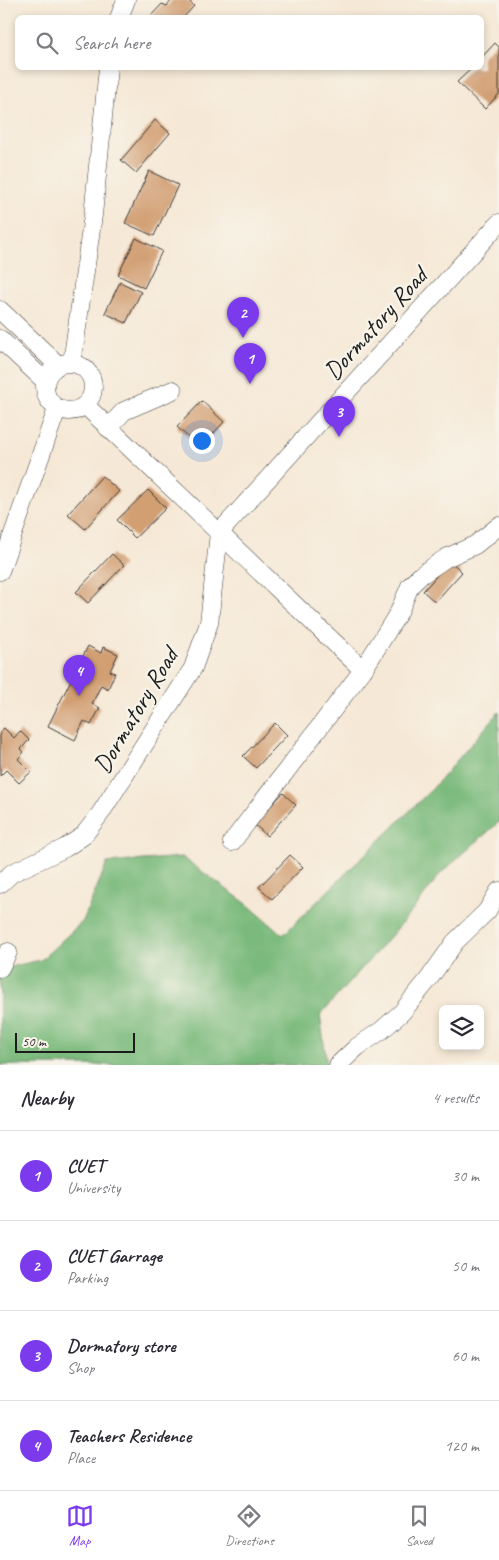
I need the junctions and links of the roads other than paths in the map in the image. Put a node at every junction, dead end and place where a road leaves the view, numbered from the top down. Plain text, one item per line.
1 (126, 0) edge
2 (120, 15) edge
3 (108, 70) edge
4 (499, 223) edge
5 (0, 310) edge
6 (0, 339) edge
7 (65, 364) junction
8 (45, 381) junction
9 (173, 390) dead end
10 (85, 406) junction
11 (58, 409) junction
12 (108, 428) junction
13 (499, 526) edge
14 (219, 533) junction
15 (0, 571) edge
16 (364, 670) junction
17 (232, 842) dead end
18 (0, 884) edge
19 (499, 891) edge
20 (8, 952) dead end
21 (0, 968) edge
22 (338, 1065) edge

1 - 2 street
3 - 7 street
4 - 14 street, Dormatory Road
5 - 7 street
6 - 8 street
7 - 8 street
7 - 10 street
8 - 11 street
9 - 12 street
10 - 11 street
10 - 12 street
11 - 15 street
12 - 14 street
13 - 16 street
14 - 16 street
14 - 18 street, Dormatory Road
16 - 17 street
19 - 22 street
20 - 21 street

